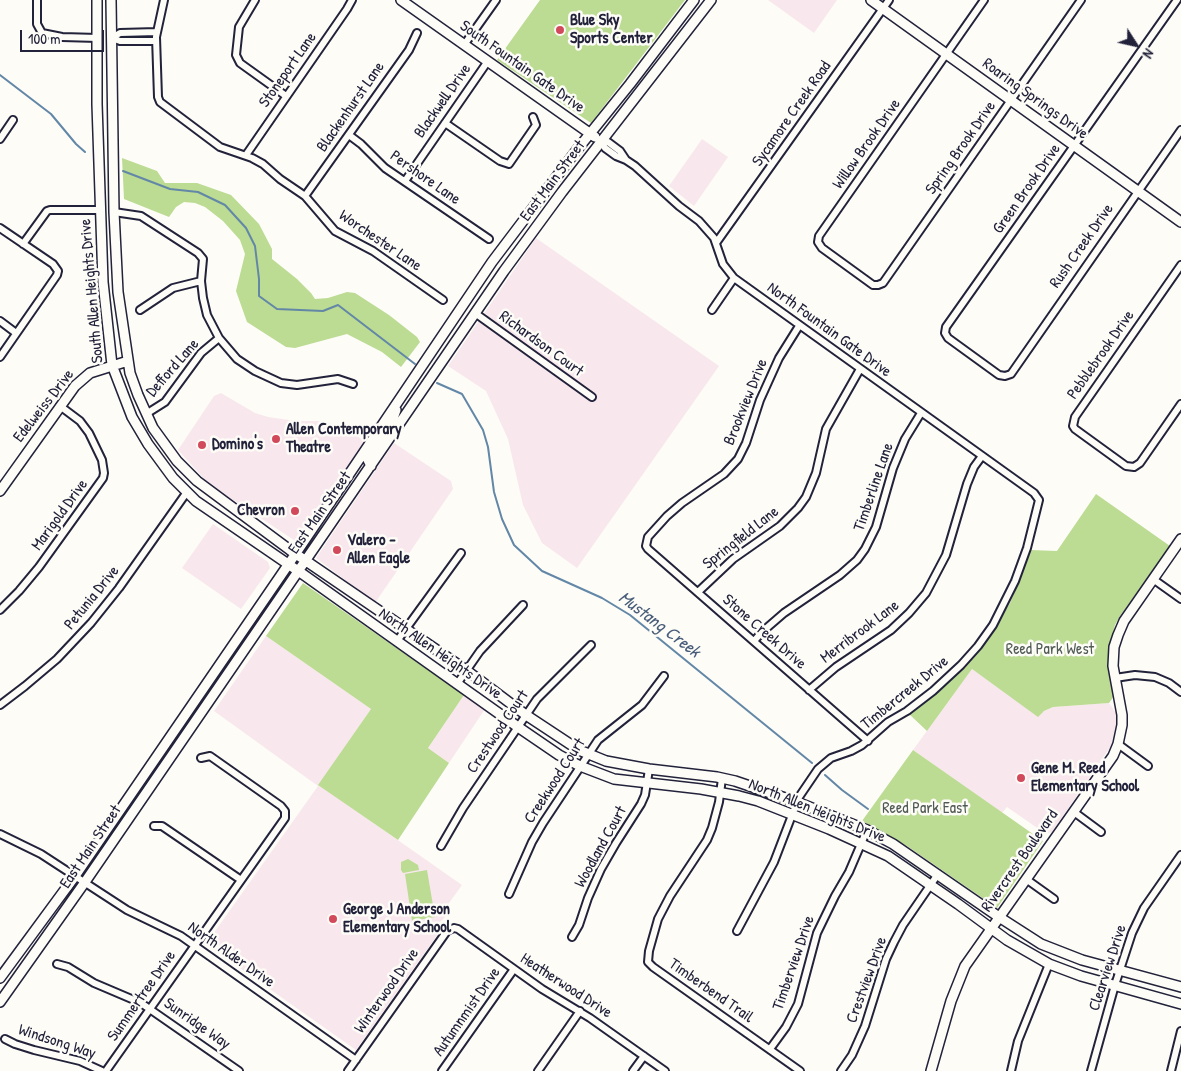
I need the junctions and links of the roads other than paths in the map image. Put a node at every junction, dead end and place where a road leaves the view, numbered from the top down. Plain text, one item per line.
1 (37, 0) edge
2 (98, 0) edge
3 (111, 0) edge
4 (164, 0) edge
5 (255, 0) edge
6 (352, 0) edge
7 (401, 0) edge
8 (496, 0) edge
9 (694, 0) edge
10 (711, 0) edge
11 (871, 0) edge
12 (889, 0) edge
13 (984, 0) edge
14 (1082, 0) edge
15 (1177, 0) edge
16 (411, 3) edge
17 (883, 9) junction
18 (157, 32) junction
19 (417, 33) dead end
20 (98, 38) junction
21 (112, 38) junction
22 (664, 40) junction
23 (156, 41) junction
24 (464, 45) junction
25 (675, 48) junction
26 (946, 54) junction
27 (488, 61) junction
28 (286, 96) junction
29 (1011, 100) junction
30 (533, 117) dead end
31 (13, 120) dead end
32 (445, 123) junction
33 (1181, 130) edge
34 (591, 134) junction
35 (349, 136) junction
36 (0, 139) edge
37 (601, 141) junction
38 (1075, 146) junction
39 (246, 155) junction
40 (405, 181) junction
41 (1137, 191) junction
42 (305, 196) junction
43 (100, 210) junction
44 (114, 212) junction
45 (1181, 222) edge
46 (0, 228) edge
47 (490, 239) dead end
48 (716, 243) junction
49 (23, 244) junction
50 (1181, 265) edge
51 (734, 278) junction
52 (201, 281) junction
53 (878, 285) joint
54 (443, 300) dead end
55 (140, 310) dead end
56 (712, 310) dead end
57 (475, 313) junction
58 (0, 321) edge
59 (799, 326) junction
60 (16, 333) junction
61 (219, 338) junction
62 (0, 356) edge
63 (128, 361) junction
64 (112, 365) junction
65 (860, 369) junction
66 (1005, 376) joint
67 (352, 384) dead end
68 (592, 397) dead end
69 (397, 402) junction
70 (1181, 404) edge
71 (60, 406) junction
72 (921, 412) junction
73 (146, 414) junction
74 (982, 456) junction
75 (360, 457) junction
76 (371, 466) junction
77 (197, 481) junction
78 (0, 491) edge
79 (187, 492) junction
80 (1039, 500) joint
81 (339, 513) junction
82 (1181, 539) edge
83 (646, 543) joint
84 (461, 553) dead end
85 (295, 554) junction
86 (305, 561) junction
87 (288, 565) junction
88 (298, 571) junction
89 (1153, 579) junction
90 (698, 592) junction
91 (1181, 599) edge
92 (523, 605) dead end
93 (0, 610) edge
94 (406, 629) junction
95 (397, 641) junction
96 (754, 641) junction
97 (591, 645) dead end
98 (466, 670) junction
99 (664, 676) dead end
100 (1115, 678) junction
101 (209, 681) junction
102 (457, 684) junction
103 (218, 687) junction
104 (809, 690) junction
105 (1181, 692) edge
106 (0, 704) edge
107 (526, 715) junction
108 (518, 727) junction
109 (868, 741) junction
110 (1118, 744) junction
111 (164, 746) junction
112 (588, 754) junction
113 (201, 758) dead end
114 (580, 766) junction
115 (1148, 766) dead end
116 (649, 769) junction
117 (722, 778) junction
118 (647, 784) junction
119 (720, 792) junction
120 (797, 802) junction
121 (136, 807) junction
122 (1074, 812) junction
123 (792, 815) junction
124 (154, 826) dead end
125 (867, 830) junction
126 (1101, 832) dead end
127 (0, 834) edge
128 (861, 844) junction
129 (441, 846) dead end
130 (1181, 855) edge
131 (938, 874) junction
132 (75, 876) junction
133 (1026, 879) junction
134 (241, 880) junction
135 (85, 882) junction
136 (930, 885) junction
137 (509, 894) dead end
138 (1054, 899) dead end
139 (999, 917) junction
140 (450, 928) joint
141 (991, 928) junction
142 (737, 931) dead end
143 (572, 937) dead end
144 (195, 945) junction
145 (56, 964) dead end
146 (1049, 964) junction
147 (514, 969) junction
148 (1119, 971) junction
149 (0, 978) edge
150 (1115, 984) junction
151 (1181, 987) edge
152 (0, 1002) edge
153 (1181, 1004) edge
154 (150, 1009) junction
155 (580, 1011) junction
156 (1181, 1031) edge
157 (5, 1039) dead end
158 (770, 1049) junction
159 (644, 1056) junction
160 (356, 1060) junction
161 (104, 1071) edge
162 (239, 1071) edge
163 (348, 1071) edge
164 (442, 1071) edge
165 (538, 1071) edge
166 (633, 1071) edge
167 (665, 1071) edge
168 (800, 1071) edge
169 (841, 1071) edge
170 (932, 1071) edge
171 (1011, 1071) edge
172 (1091, 1071) edge
173 (1171, 1071) edge

1 - 20 street
2 - 20 main road, South Allen Heights Drive
3 - 21 main road, South Allen Heights Drive
4 - 18 street
5 - 28 street
6 - 28 street, Stoneport Lane
7 - 16 main road, South Fountain Gate Drive
8 - 24 street
9 - 22 main road, East Main Street
10 - 25 main road, East Main Street
11 - 17 main road, Roaring Springs Drive
12 - 17 street, Sycamore Creek Road
13 - 26 street, Willow Brook Drive
14 - 29 street, Spring Brook Drive
15 - 38 street, Green Brook Drive
16 - 24 main road, South Fountain Gate Drive
17 - 26 main road, Roaring Springs Drive
17 - 48 street, Sycamore Creek Road
18 - 21 street
18 - 23 street
19 - 35 street, Blackenhurst Lane
20 - 21 main road
20 - 43 main road, South Allen Heights Drive
21 - 23 street
21 - 44 main road, South Allen Heights Drive
22 - 25 main road
22 - 34 main road, East Main Street
23 - 39 street, Worchester Lane
24 - 27 main road, South Fountain Gate Drive
25 - 37 main road, East Main Street
26 - 29 main road, Roaring Springs Drive
26 - 53 street, Willow Brook Drive
27 - 32 street, Blackwell Drive
27 - 34 main road, South Fountain Gate Drive
28 - 39 street, Stoneport Lane
29 - 38 main road, Roaring Springs Drive
29 - 53 street, Spring Brook Drive
30 - 32 street
31 - 36 street
32 - 40 street, Blackwell Drive
33 - 41 street, Rush Creek Drive
34 - 37 main road, South Fountain Gate Drive
34 - 69 main road, East Main Street
35 - 40 street, Pershore Lane
35 - 42 street, Blackenhurst Lane
37 - 48 street, North Fountain Gate Drive
37 - 57 main road, East Main Street
38 - 41 main road, Roaring Springs Drive
38 - 66 street, Green Brook Drive
39 - 42 street, Worchester Lane
40 - 47 street, Pershore Lane
41 - 45 main road, Roaring Springs Drive
41 - 66 street, Rush Creek Drive
42 - 54 street, Worchester Lane
43 - 44 main road
43 - 49 street
43 - 64 main road, South Allen Heights Drive
44 - 52 street
44 - 63 main road, South Allen Heights Drive
46 - 49 street
48 - 51 street, North Fountain Gate Drive
49 - 60 street
50 - 70 street, Pebblebrook Drive
51 - 56 street
51 - 59 street, North Fountain Gate Drive
52 - 55 street
52 - 61 street
57 - 68 street, Richardson Court
57 - 76 main road, East Main Street
58 - 60 street
59 - 65 street, North Fountain Gate Drive
59 - 83 street, Brookview Drive
60 - 62 street
61 - 67 street
61 - 73 street, Defford Lane
63 - 64 main road, Edelweiss Drive
63 - 73 main road, South Allen Heights Drive
64 - 71 main road, Edelweiss Drive
64 - 79 main road, South Allen Heights Drive
65 - 72 street, North Fountain Gate Drive
65 - 90 street, Springfield Lane
69 - 75 main road, East Main Street
69 - 76 main road
71 - 78 main road, Edelweiss Drive
71 - 93 street, Marigold Drive
72 - 74 street, North Fountain Gate Drive
72 - 96 street, Timberline Lane
73 - 77 main road, South Allen Heights Drive
74 - 80 street, North Fountain Gate Drive
74 - 104 street, Merribrook Lane
75 - 81 main road
75 - 85 main road, East Main Street
76 - 81 main road, East Main Street
77 - 79 main road
77 - 85 main road, South Allen Heights Drive
79 - 87 main road, South Allen Heights Drive
79 - 106 street, Petunia Drive
80 - 109 street, Timbercreek Drive
81 - 86 main road, East Main Street
82 - 89 main road, Rivercrest Boulevard
83 - 90 street, Stone Creek Drive
84 - 94 street
85 - 86 main road, North Allen Heights Drive
85 - 87 main road, East Main Street
86 - 88 main road, East Main Street
86 - 94 main road, North Allen Heights Drive
87 - 88 main road, North Allen Heights Drive
87 - 101 main road, East Main Street
88 - 95 main road, North Allen Heights Drive
88 - 103 main road, East Main Street
89 - 91 street
89 - 100 main road, Rivercrest Boulevard
90 - 96 street, Stone Creek Drive
92 - 98 street
94 - 95 street
94 - 98 main road, North Allen Heights Drive
95 - 102 main road, North Allen Heights Drive
96 - 104 street, Stone Creek Drive
97 - 107 street, Crestwood Court
98 - 102 street
98 - 107 main road, North Allen Heights Drive
99 - 112 street, Creekwood Court
100 - 105 street
100 - 110 main road, Rivercrest Boulevard
101 - 103 main road
101 - 111 main road, East Main Street
102 - 108 main road, North Allen Heights Drive
103 - 121 main road, East Main Street
104 - 109 street, Stone Creek Drive
107 - 108 street, Crestwood Court
107 - 112 main road, North Allen Heights Drive
108 - 114 main road, North Allen Heights Drive
108 - 129 street, Crestwood Court
109 - 120 street, Timbercreek Drive
110 - 115 street
110 - 122 main road, Rivercrest Boulevard
111 - 121 main road
111 - 132 main road, East Main Street
112 - 114 street, Creekwood Court
112 - 116 main road, North Allen Heights Drive
113 - 134 street, Summertree Drive
114 - 118 main road, North Allen Heights Drive
114 - 137 street, Creekwood Court
116 - 117 main road, North Allen Heights Drive
116 - 118 street, Woodland Court
117 - 119 street, Timberbend Trail
117 - 120 main road, North Allen Heights Drive
118 - 119 main road, North Allen Heights Drive
118 - 143 street, Woodland Court
119 - 123 main road, North Allen Heights Drive
119 - 158 street, Timberbend Trail
120 - 123 street, Timbercreek Drive
120 - 125 main road, North Allen Heights Drive
121 - 135 main road, East Main Street
122 - 126 street
122 - 133 main road, Rivercrest Boulevard
123 - 128 main road, North Allen Heights Drive
123 - 142 street, Timbercreek Drive
124 - 134 street
125 - 128 street, Timberview Drive
125 - 131 main road, North Allen Heights Drive
127 - 132 street, North Alder Drive
128 - 136 main road, North Allen Heights Drive
128 - 158 street, Timberview Drive
130 - 148 street, Clearview Drive
131 - 136 street, Crestview Drive
131 - 139 main road, North Allen Heights Drive
132 - 135 street, North Alder Drive
132 - 149 main road, East Main Street
133 - 138 street
133 - 139 main road, Rivercrest Boulevard
134 - 144 street, Summertree Drive
135 - 144 street, North Alder Drive
135 - 152 main road, East Main Street
136 - 141 main road, North Allen Heights Drive
136 - 169 street, Crestview Drive
139 - 141 main road, Rivercrest Boulevard
139 - 148 main road, North Allen Heights Drive
140 - 147 street, Heatherwood Drive
140 - 160 street, Winterwood Drive
141 - 146 main road, North Allen Heights Drive
141 - 170 main road, Rivercrest Boulevard
144 - 154 street, Summertree Drive
144 - 160 street, North Alder Drive
145 - 154 street, Sunridge Way
146 - 150 main road, North Allen Heights Drive
146 - 171 street
147 - 155 street, Heatherwood Drive
147 - 164 street, Autumnmist Drive
148 - 150 street, Clearview Drive
148 - 151 main road, North Allen Heights Drive
150 - 153 main road, North Allen Heights Drive
150 - 172 street, Clearview Drive
154 - 161 street, Summertree Drive
154 - 162 street, Sunridge Way
155 - 159 street, Heatherwood Drive
155 - 165 street
156 - 173 street
157 - 161 street, Windsong Way
158 - 168 street, Timberbend Trail
159 - 166 street
159 - 167 street, Heatherwood Drive
160 - 163 street, Winterwood Drive

